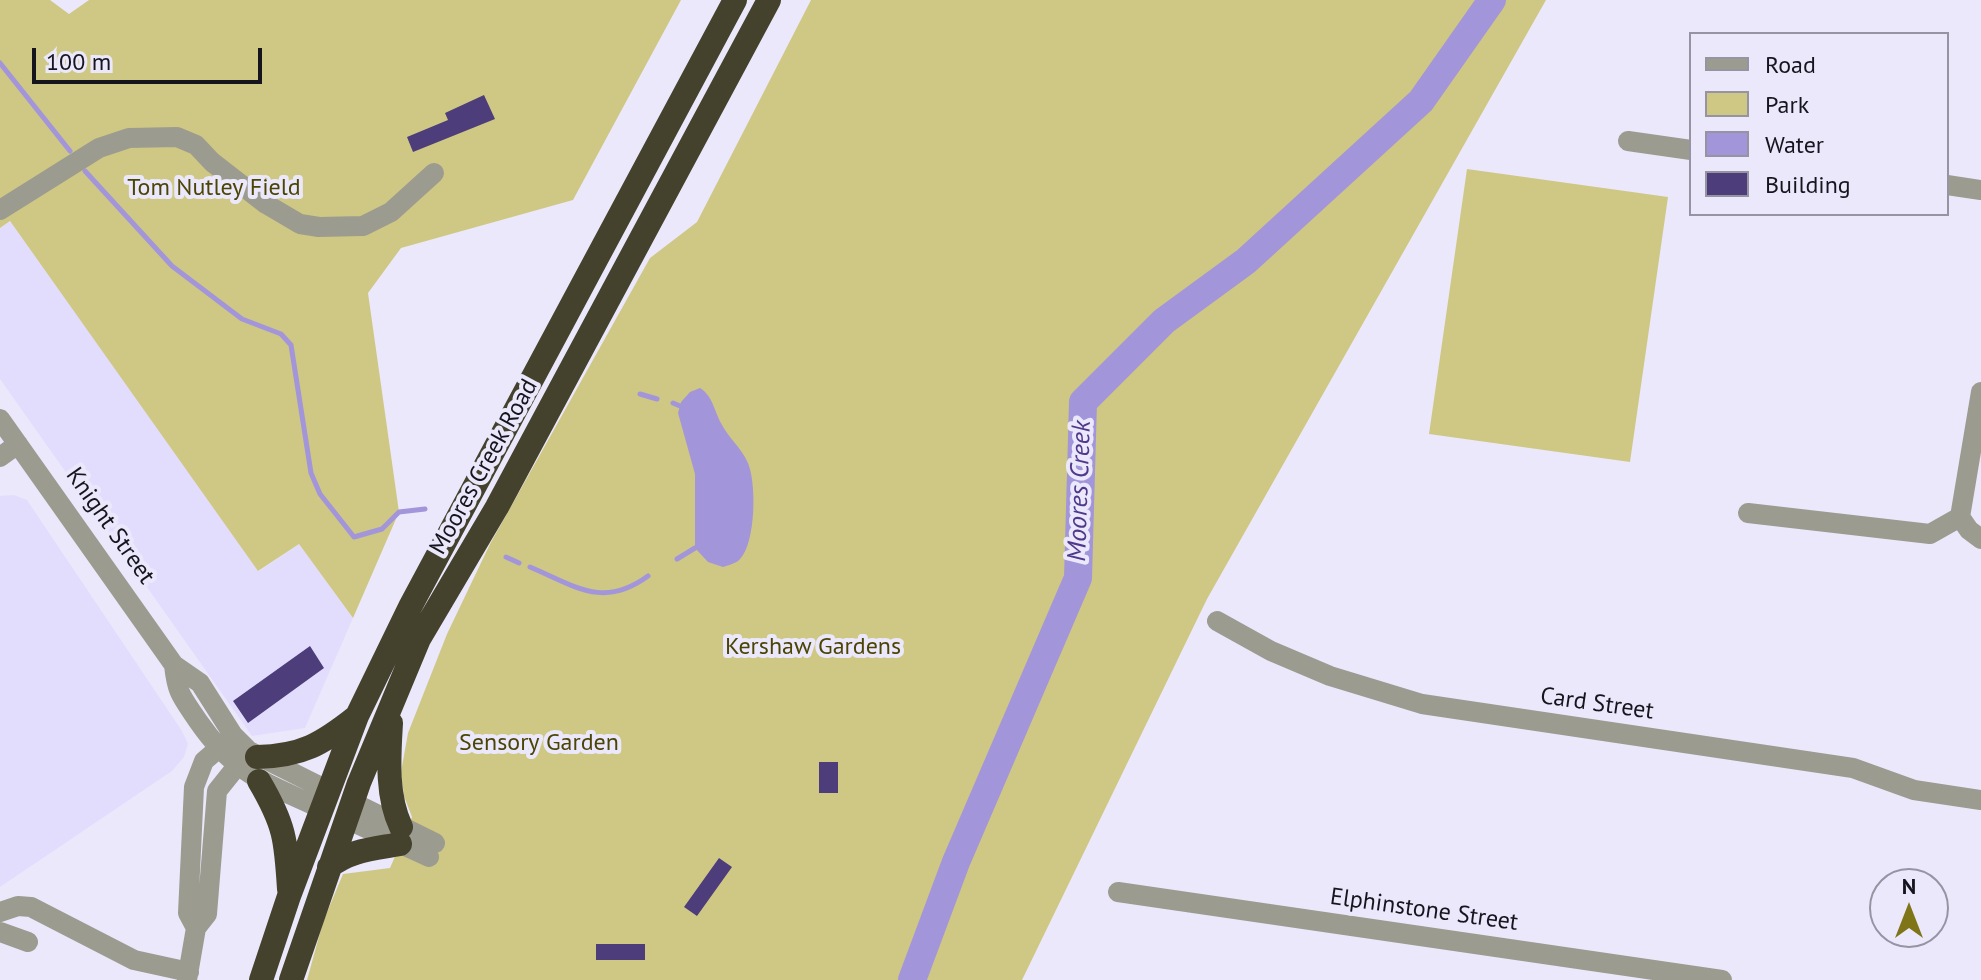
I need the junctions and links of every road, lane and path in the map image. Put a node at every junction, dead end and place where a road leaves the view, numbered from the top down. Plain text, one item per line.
1 (735, 0) edge
2 (769, 0) edge
3 (1628, 141) dead end
4 (1689, 150) edge
5 (434, 173) dead end
6 (1949, 185) edge
7 (1981, 190) edge
8 (0, 210) edge
9 (1981, 392) edge
10 (0, 419) edge
11 (18, 444) junction
12 (0, 457) edge
13 (1748, 513) dead end
14 (1960, 517) junction
15 (1981, 539) edge
16 (1217, 621) dead end
17 (174, 665) junction
18 (392, 704) junction
19 (357, 716) junction
20 (233, 735) junction
21 (217, 749) junction
22 (250, 764) junction
23 (326, 800) junction
24 (1981, 800) edge
25 (349, 810) junction
26 (401, 835) junction
27 (432, 850) dead end
28 (329, 867) junction
29 (1118, 892) dead end
30 (289, 896) junction
31 (0, 912) edge
32 (196, 928) junction
33 (0, 932) edge
34 (28, 942) dead end
35 (1629, 973) edge
36 (188, 976) edge
37 (261, 980) edge
38 (291, 980) edge
39 (1722, 980) edge

1 - 19 highway, Moores Creek Road
2 - 18 highway, Moores Creek Road
3 - 4 street
5 - 8 street
6 - 7 street
9 - 14 street
10 - 11 street, Knight Street
11 - 12 street
11 - 17 street, Knight Street
13 - 14 street
14 - 15 street
16 - 24 street, Card Street
17 - 20 street, Knight Street
17 - 21 street, Knight Street
18 - 25 highway, Moores Creek Road
18 - 26 highway
19 - 22 highway
19 - 23 highway, Moores Creek Road
20 - 21 street
20 - 22 street, Knight Street
21 - 22 street, Knight Street
21 - 32 street
22 - 23 street, Knight Street
22 - 30 highway
22 - 32 street
23 - 25 highway, Knight Street
23 - 30 highway, Moores Creek Road
25 - 26 street
25 - 28 highway, Moores Creek Road
26 - 27 street
26 - 28 highway
28 - 38 highway, Moores Creek Road
29 - 35 street, Elphinstone Street
30 - 37 highway, Moores Creek Road
31 - 36 street
32 - 36 street
33 - 34 street
35 - 39 street, Elphinstone Street

